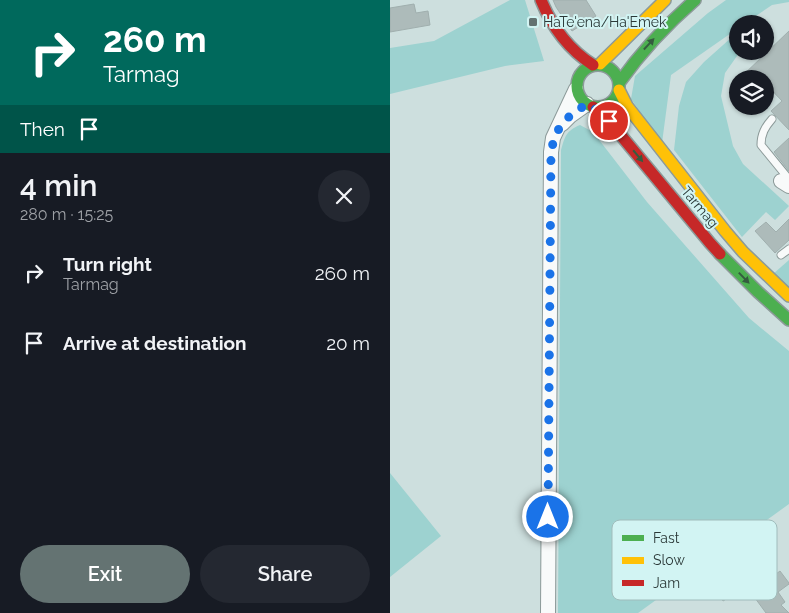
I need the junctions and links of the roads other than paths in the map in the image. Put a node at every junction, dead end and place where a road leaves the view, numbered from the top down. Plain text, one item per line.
1 (541, 0) edge
2 (665, 0) edge
3 (695, 0) edge
4 (560, 35) junction
5 (597, 64) junction
6 (577, 84) junction
7 (619, 86) junction
8 (590, 106) junction
9 (772, 119) dead end
10 (557, 130) junction
11 (786, 183) edge
12 (789, 249) edge
13 (781, 255) dead end
14 (789, 296) edge
15 (789, 320) edge
16 (548, 613) edge

1 - 4 street
2 - 5 street
7 -> 3 street
4 - 5 street
4 - 6 street
5 - 6 street
5 - 7 street
6 - 8 street
6 - 10 street
7 - 8 street
7 - 14 street, Tarmag
8 - 10 street
8 -> 15 street, Tarmag
9 - 11 lane
10 - 16 street
12 - 13 lane

